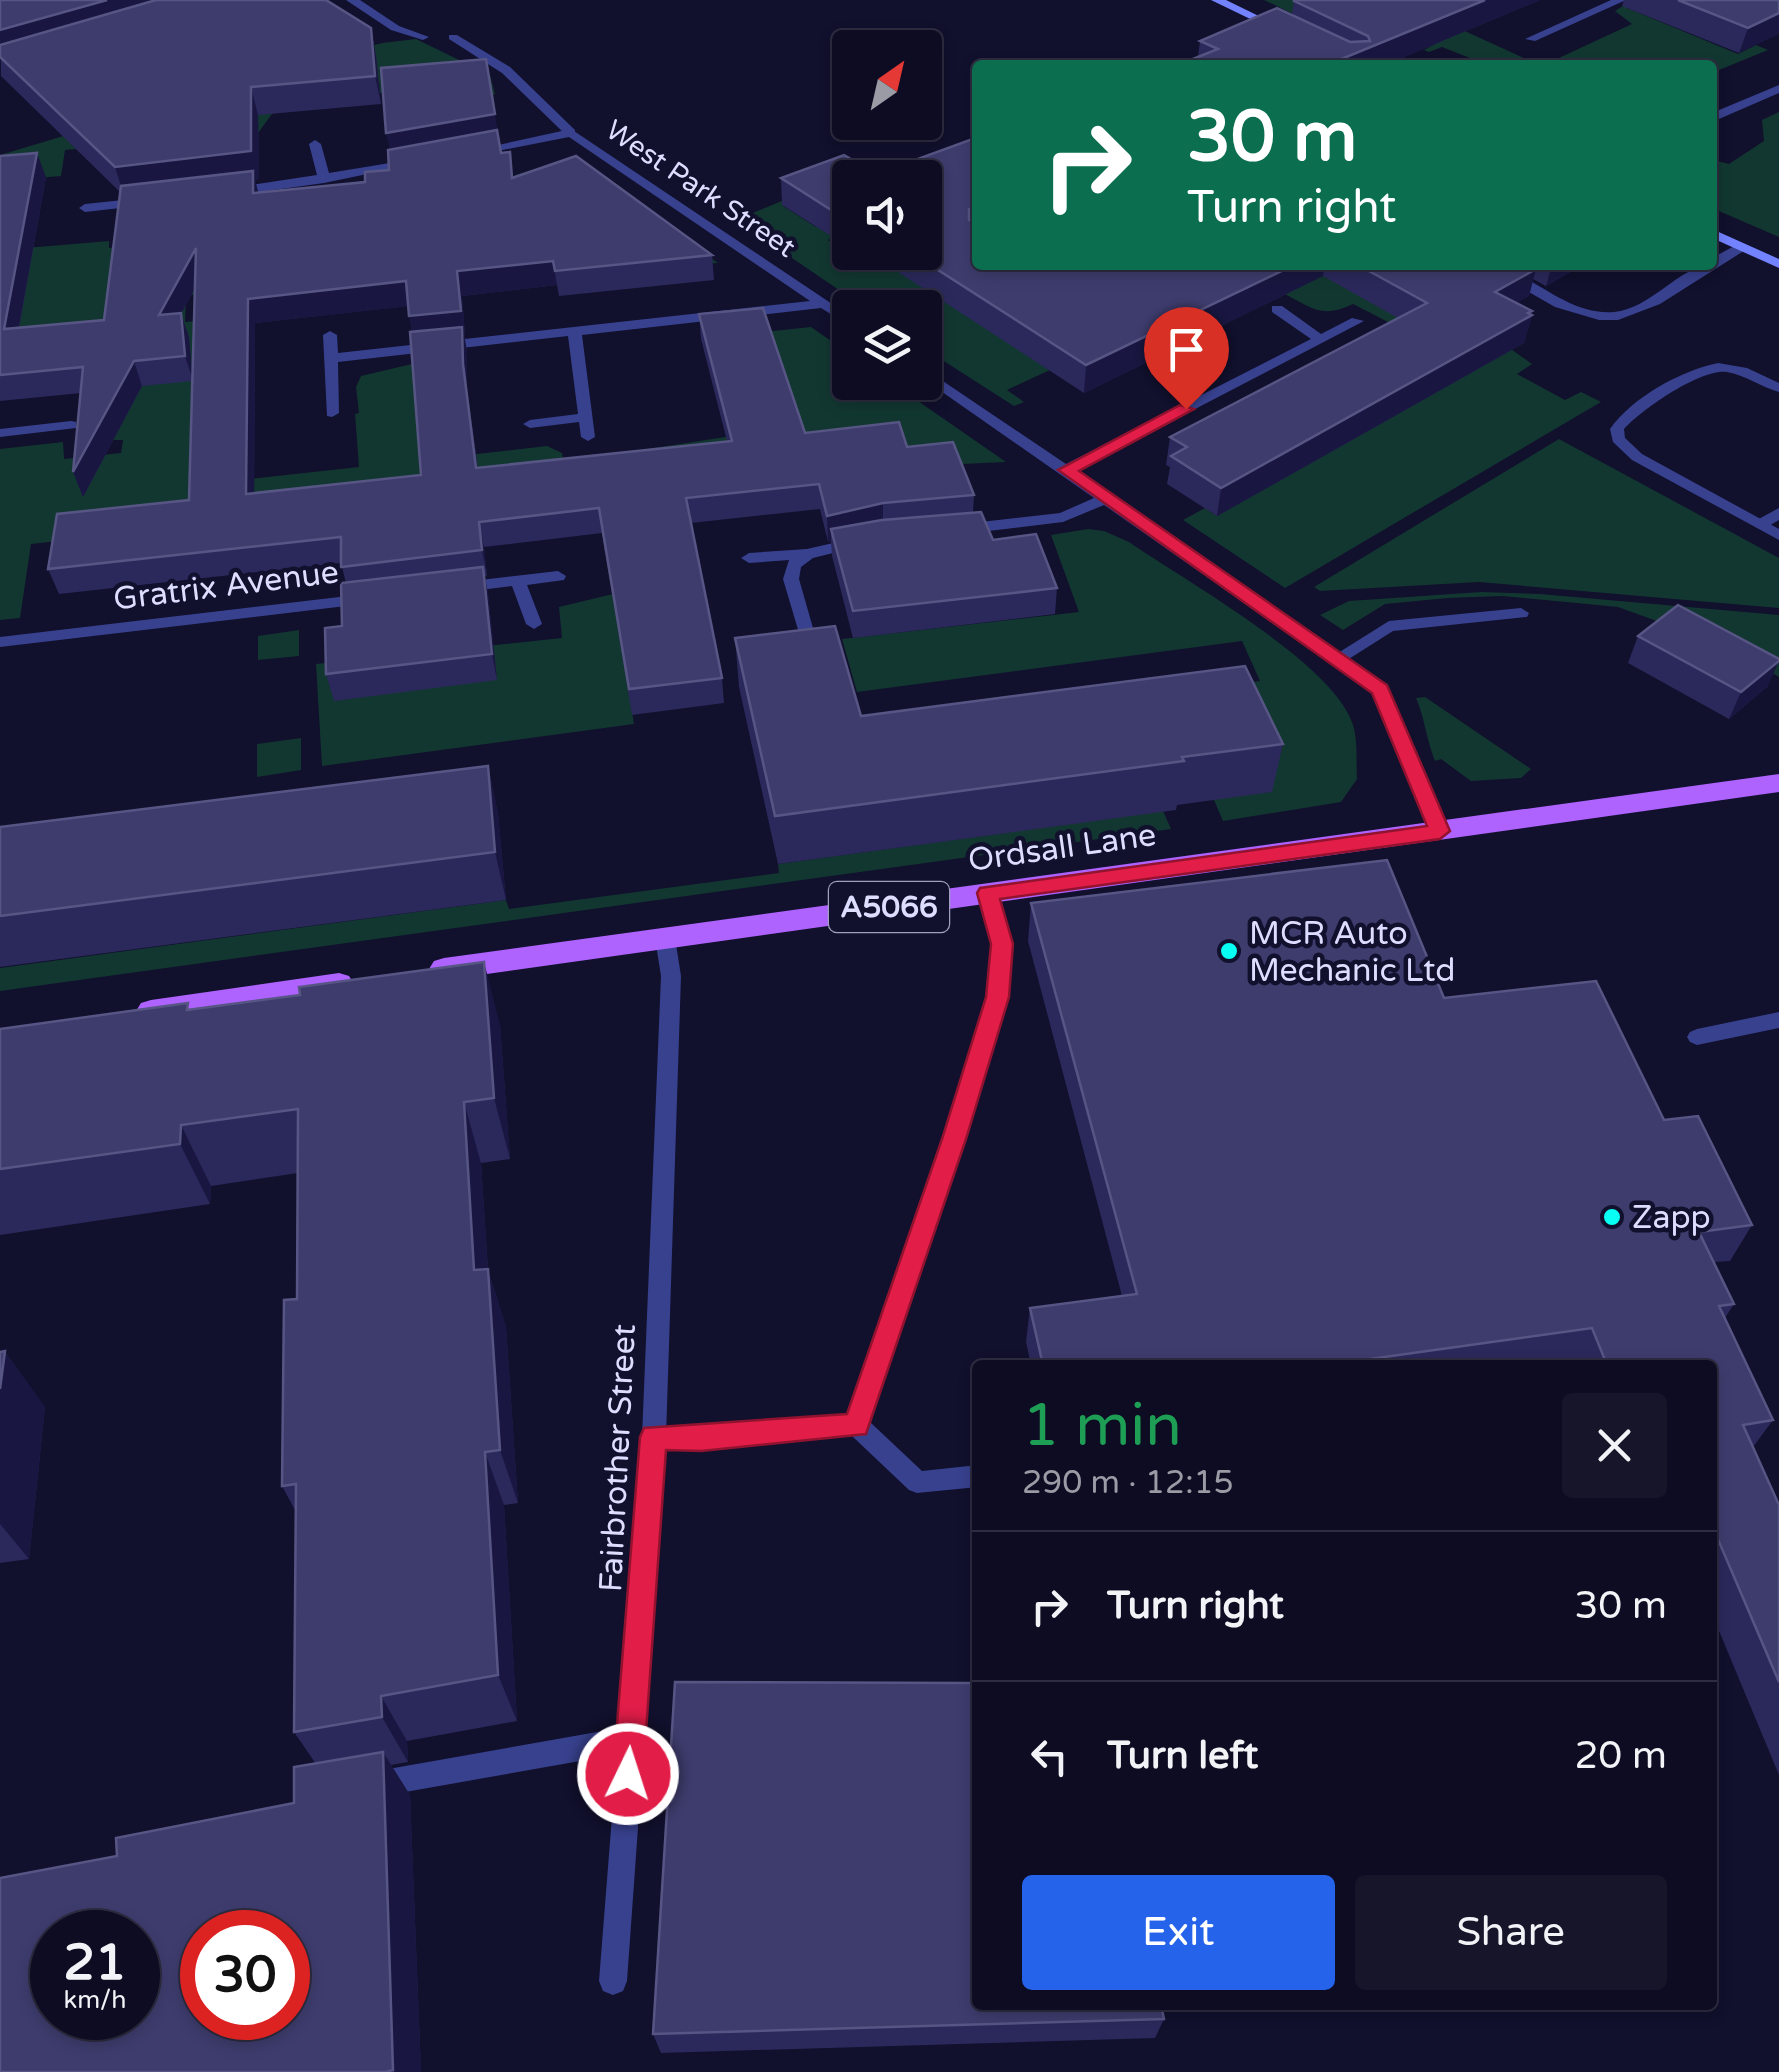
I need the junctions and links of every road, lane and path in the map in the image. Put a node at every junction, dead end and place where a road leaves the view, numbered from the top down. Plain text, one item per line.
1 (352, 0) edge
2 (1217, 0) edge
3 (1620, 0) edge
4 (1289, 33) edge
5 (422, 37) dead end
6 (453, 37) dead end
7 (1532, 38) dead end
8 (1779, 88) edge
9 (1717, 116) edge
10 (570, 133) junction
11 (315, 144) dead end
12 (470, 153) edge
13 (433, 159) edge
14 (324, 179) junction
15 (211, 194) edge
16 (157, 200) edge
17 (85, 208) dead end
18 (1717, 235) edge
19 (1743, 247) junction
20 (1717, 261) edge
21 (1779, 264) edge
22 (1498, 270) edge
23 (1702, 270) edge
24 (824, 304) junction
25 (1277, 309) dead end
26 (832, 310) edge
27 (1357, 321) dead end
28 (575, 333) junction
29 (330, 335) dead end
30 (1321, 340) junction
31 (331, 358) junction
32 (942, 385) edge
33 (1779, 388) edge
34 (332, 413) dead end
35 (585, 418) junction
36 (530, 424) dead end
37 (71, 425) dead end
38 (0, 433) edge
39 (588, 437) dead end
40 (1066, 470) junction
41 (1106, 499) junction
42 (1779, 513) edge
43 (1761, 524) junction
44 (945, 532) edge
45 (1779, 536) edge
46 (868, 541) edge
47 (808, 554) junction
48 (748, 558) dead end
49 (558, 576) dead end
50 (518, 581) junction
51 (441, 590) edge
52 (384, 597) edge
53 (1521, 613) dead end
54 (534, 624) dead end
55 (0, 642) edge
56 (1338, 658) junction
57 (815, 662) edge
58 (1779, 783) edge
59 (1440, 831) junction
60 (987, 893) junction
61 (665, 938) junction
62 (411, 974) edge
63 (372, 980) edge
64 (118, 1016) edge
65 (1779, 1020) edge
66 (1697, 1037) dead end
67 (857, 1426) junction
68 (654, 1437) junction
69 (972, 1477) edge
70 (631, 1739) junction
71 (349, 1789) edge
72 (613, 1981) dead end

1 - 5 street
2 - 4 street
3 - 7 street
6 - 10 street, West Park Street
8 - 9 street
10 - 12 street
10 - 24 street, West Park Street
11 - 14 street
13 - 14 street
14 - 15 street
16 - 17 street
18 - 19 street
19 - 20 street
19 - 21 street
22 - 23 street
24 - 26 street, West Park Street
24 - 28 street
25 - 30 street
27 - 30 street
28 - 31 street
28 - 35 street
29 - 31 street
30 - 40 street
31 - 34 street
32 - 40 street
33 - 43 street
35 - 36 street
35 - 39 street
37 - 38 street
40 - 41 street
41 - 44 street
41 - 56 street
42 - 43 street
43 - 45 street
46 - 47 street
47 - 48 street
47 - 57 street
49 - 50 street
50 - 51 street
50 - 54 street
52 - 55 street, Gratrix Avenue
53 - 56 street
56 - 59 street
58 - 59 main road, Ordsall Lane / A5066
59 - 60 main road, Ordsall Lane / A5066
60 - 61 main road, Ordsall Lane / A5066
60 - 67 street
61 - 62 main road, Ordsall Lane / A5066
61 - 68 street, Fairbrother Street
63 - 64 main road
65 - 66 street
67 - 68 street
67 - 69 street
68 - 70 street, Fairbrother Street
70 - 71 street
70 - 72 street, Fairbrother Street

